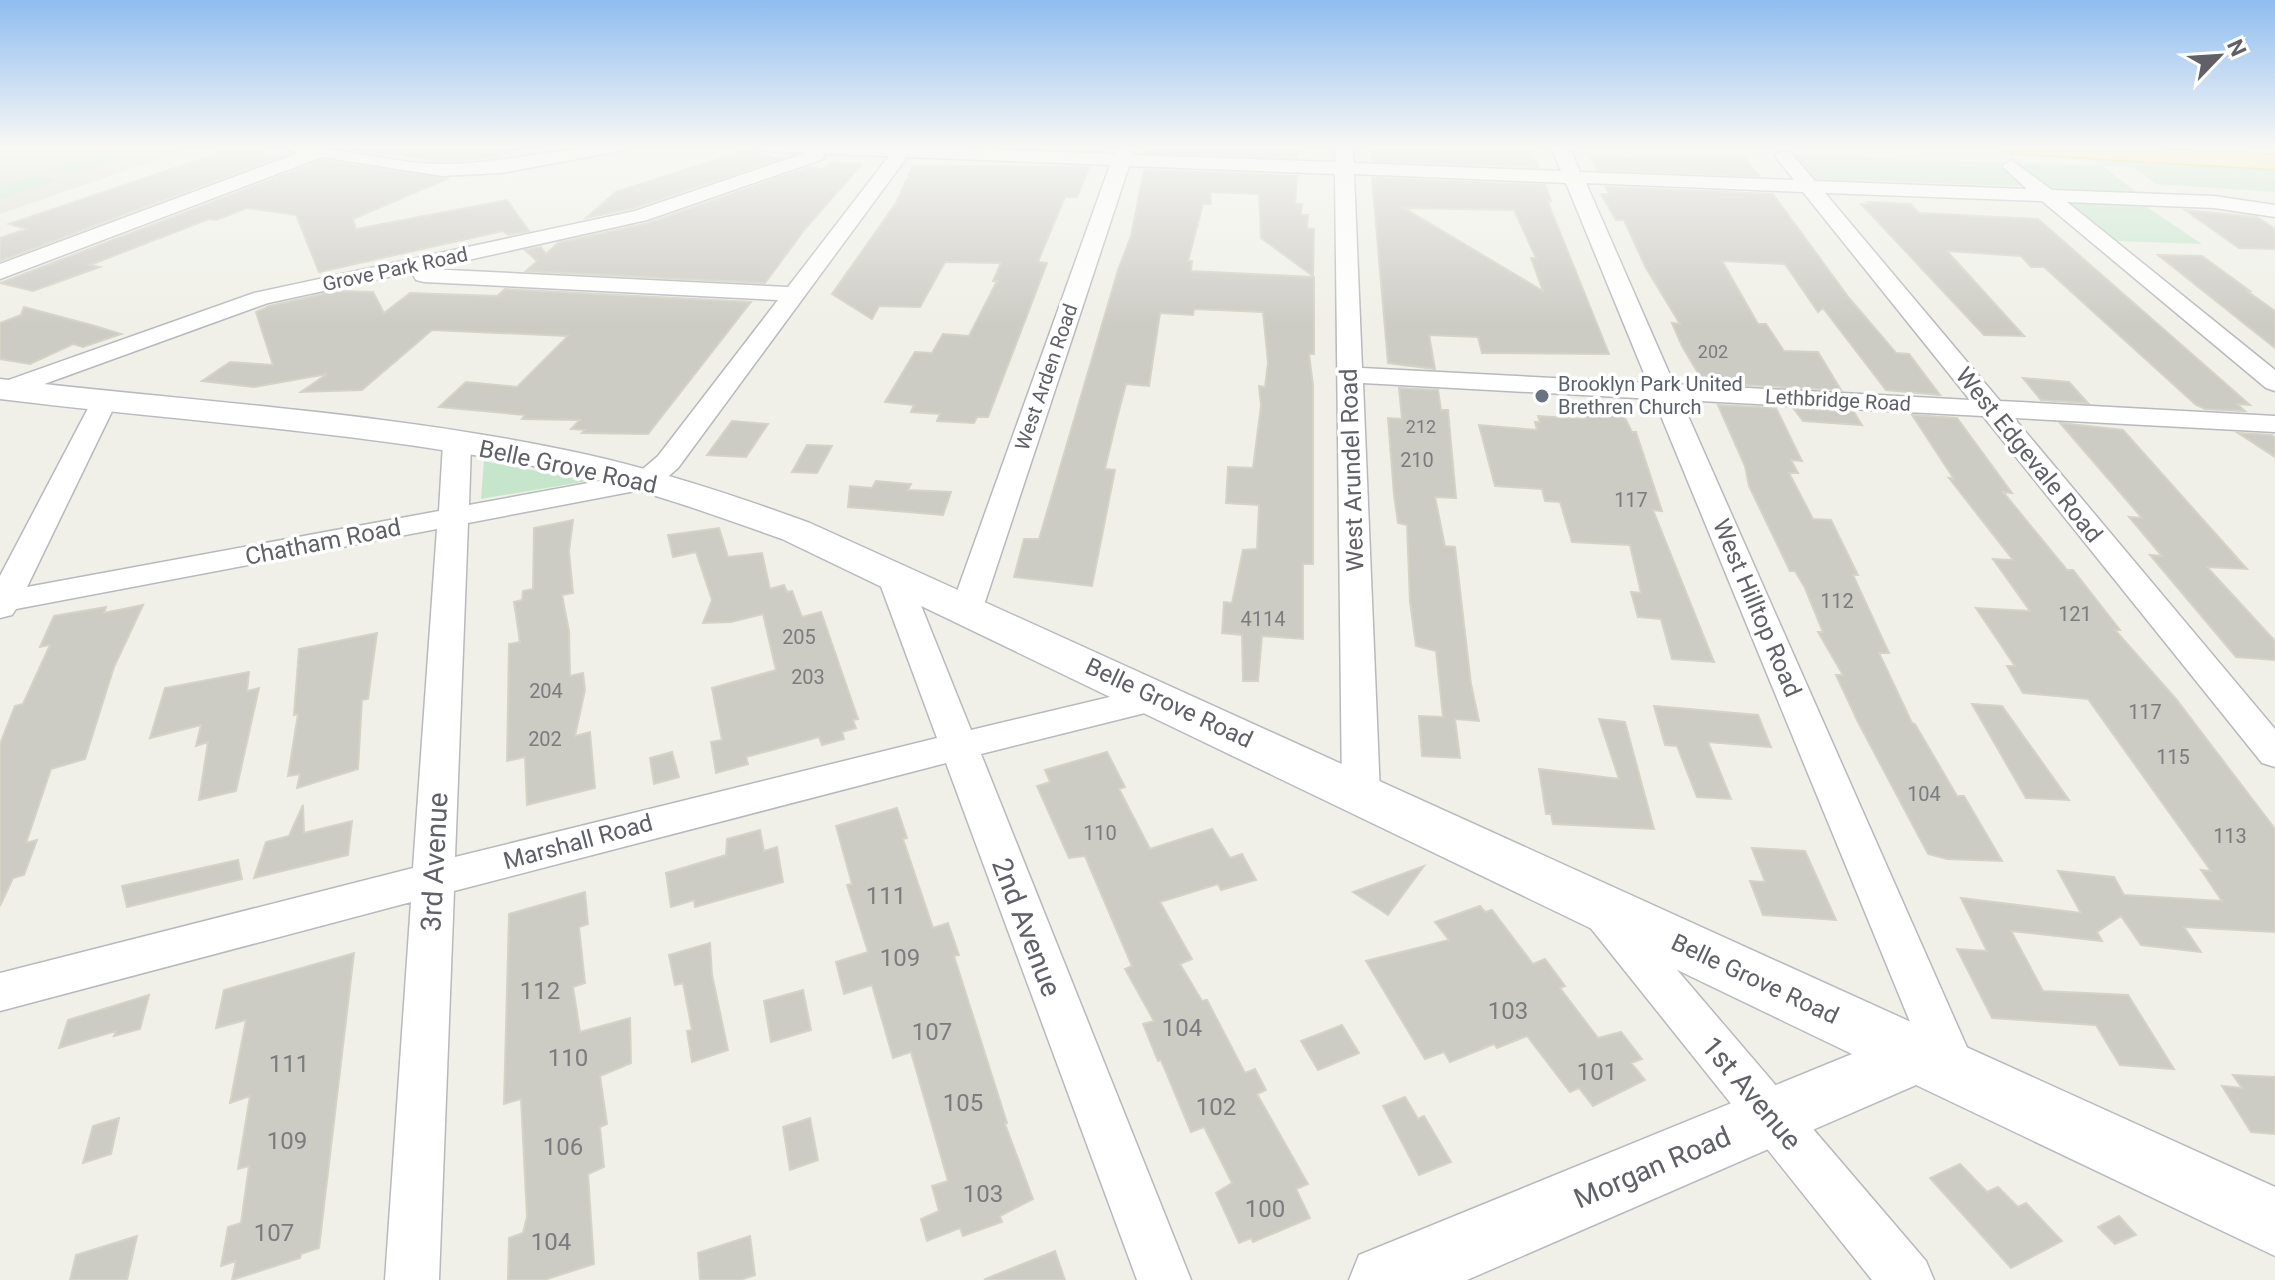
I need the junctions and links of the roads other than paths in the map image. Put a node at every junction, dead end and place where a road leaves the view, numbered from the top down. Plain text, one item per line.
1 (175, 206) edge
2 (670, 206) edge
3 (861, 206) edge
4 (1106, 206) edge
5 (1345, 206) edge
6 (1585, 206) edge
7 (1824, 206) edge
8 (2060, 206) edge
9 (2249, 206) edge
10 (2275, 211) edge
11 (0, 272) edge
12 (379, 273) junction
13 (795, 294) junction
14 (1350, 375) junction
15 (2275, 383) edge
16 (2, 389) edge
17 (1665, 391) junction
18 (104, 401) junction
19 (1991, 408) junction
20 (2275, 424) edge
21 (457, 444) junction
22 (646, 481) junction
23 (453, 517) junction
24 (892, 573) junction
25 (1, 604) edge
26 (967, 608) junction
27 (1156, 698) junction
28 (958, 748) junction
29 (2275, 754) edge
30 (1361, 794) junction
31 (433, 880) junction
32 (1597, 906) junction
33 (0, 992) edge
34 (1937, 1062) junction
35 (1772, 1117) junction
36 (2275, 1222) edge
37 (412, 1280) edge
38 (1164, 1280) edge
39 (1384, 1280) edge
40 (1907, 1280) edge

1 - 11 street
2 - 12 street, Grove Park Road
3 - 13 street
4 - 26 street, West Arden Road
5 - 14 street, West Arundel Road
6 - 17 street, West Hilltop Road
7 - 19 street, West Edgevale Road
8 - 15 street
9 - 10 street
12 - 13 street
12 - 16 street, Grove Park Road
13 - 22 street
14 - 17 street, Lethbridge Road
14 - 30 street, West Arundel Road
16 - 18 main road, Belle Grove Road
17 - 19 street, Lethbridge Road
17 - 34 street, West Hilltop Road
18 - 21 main road, Belle Grove Road
18 - 25 street
19 - 20 street, Lethbridge Road
19 - 29 street, West Edgevale Road
21 - 22 main road, Belle Grove Road
21 - 23 street, 3rd Avenue
22 - 23 street, Chatham Road
22 - 24 main road, Belle Grove Road
23 - 25 street, Chatham Road
23 - 31 street, 3rd Avenue
24 - 26 main road, Belle Grove Road
24 - 28 street, 2nd Avenue
26 - 27 main road, Belle Grove Road
27 - 28 street, Marshall Road
27 - 30 main road, Belle Grove Road
28 - 31 street, Marshall Road
28 - 38 street, 2nd Avenue
30 - 32 main road, Belle Grove Road
31 - 33 street, Marshall Road
31 - 37 street, 3rd Avenue
32 - 34 main road, Belle Grove Road
32 - 35 street, 1st Avenue
34 - 35 main road, Morgan Road
34 - 36 main road, Belle Grove Road
35 - 39 main road, Morgan Road
35 - 40 street, 1st Avenue

